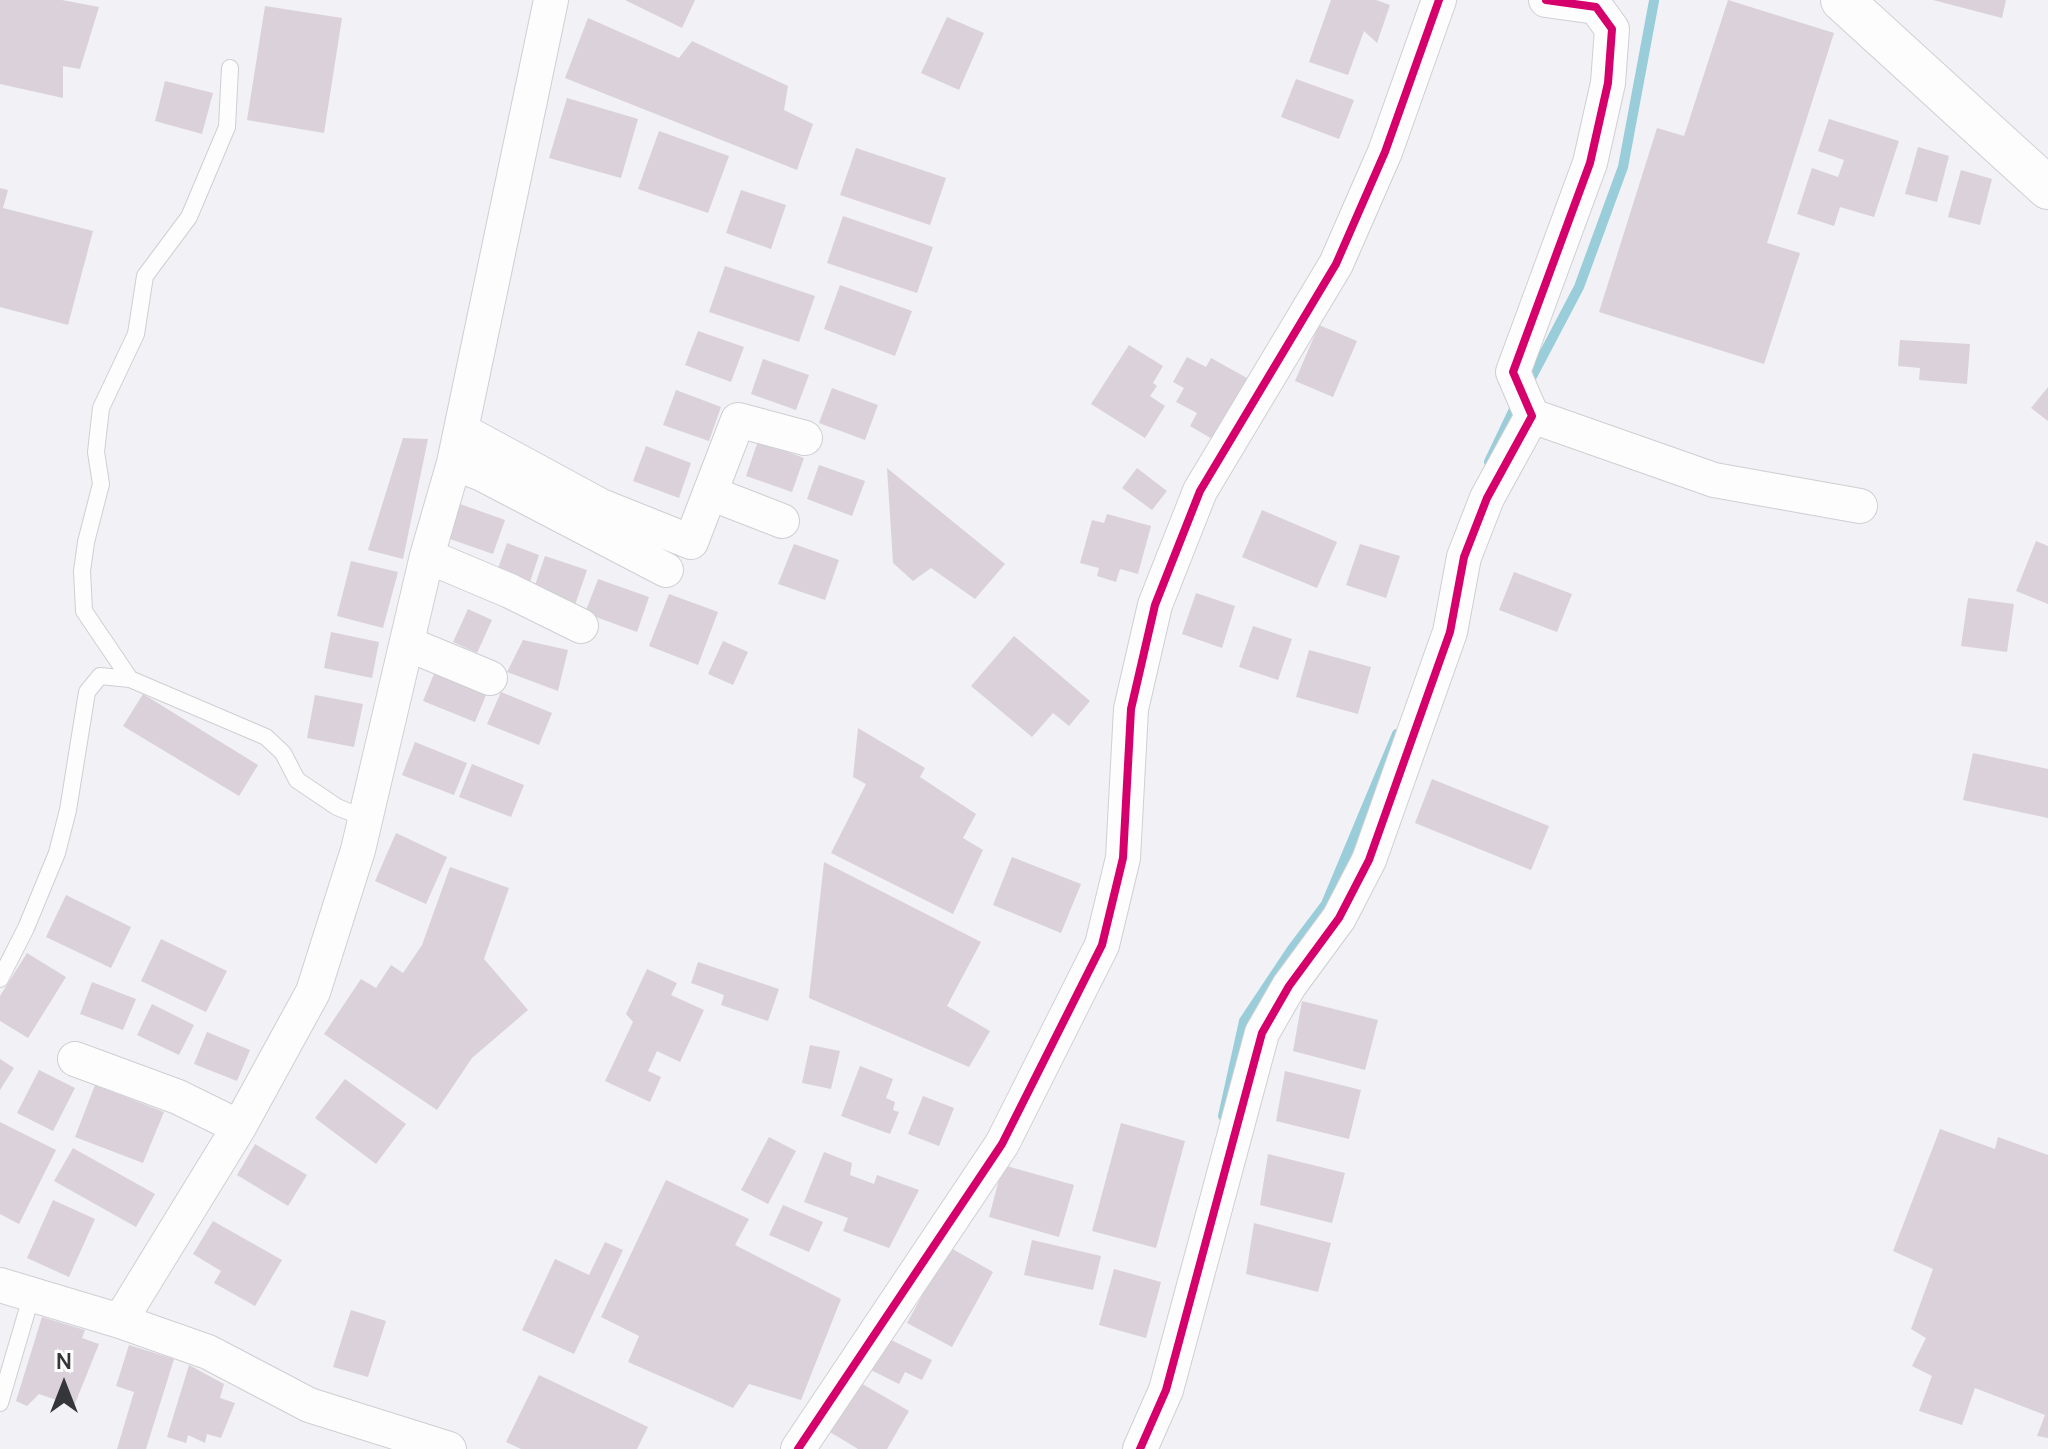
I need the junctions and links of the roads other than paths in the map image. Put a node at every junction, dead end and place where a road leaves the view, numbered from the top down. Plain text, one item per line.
1 (551, 0) edge
2 (1439, 0) edge
3 (1546, 0) edge
4 (1842, 0) edge
5 (230, 68) dead end
6 (2048, 188) edge
7 (1532, 416) junction
8 (805, 438) dead end
9 (457, 446) junction
10 (710, 493) junction
11 (1860, 506) dead end
12 (782, 521) dead end
13 (427, 556) junction
14 (666, 570) dead end
15 (581, 626) dead end
16 (408, 644) junction
17 (490, 678) dead end
18 (130, 679) junction
19 (364, 818) junction
20 (0, 979) edge
21 (75, 1059) dead end
22 (239, 1127) junction
23 (16, 1290) edge
24 (120, 1321) junction
25 (0, 1403) edge
26 (449, 1449) edge
27 (798, 1449) edge
28 (1140, 1449) edge

1 - 9 street
2 - 27 street
3 - 7 street
4 - 6 street
5 - 18 lane
7 - 11 street
7 - 28 street
8 - 10 street
9 - 10 street
9 - 13 street
9 - 14 street
10 - 12 street
13 - 15 street
13 - 16 street
16 - 17 street
16 - 19 street
18 - 19 lane
18 - 20 lane
19 - 22 street
21 - 22 street
22 - 24 street
23 - 24 street
23 - 25 lane
24 - 26 street

